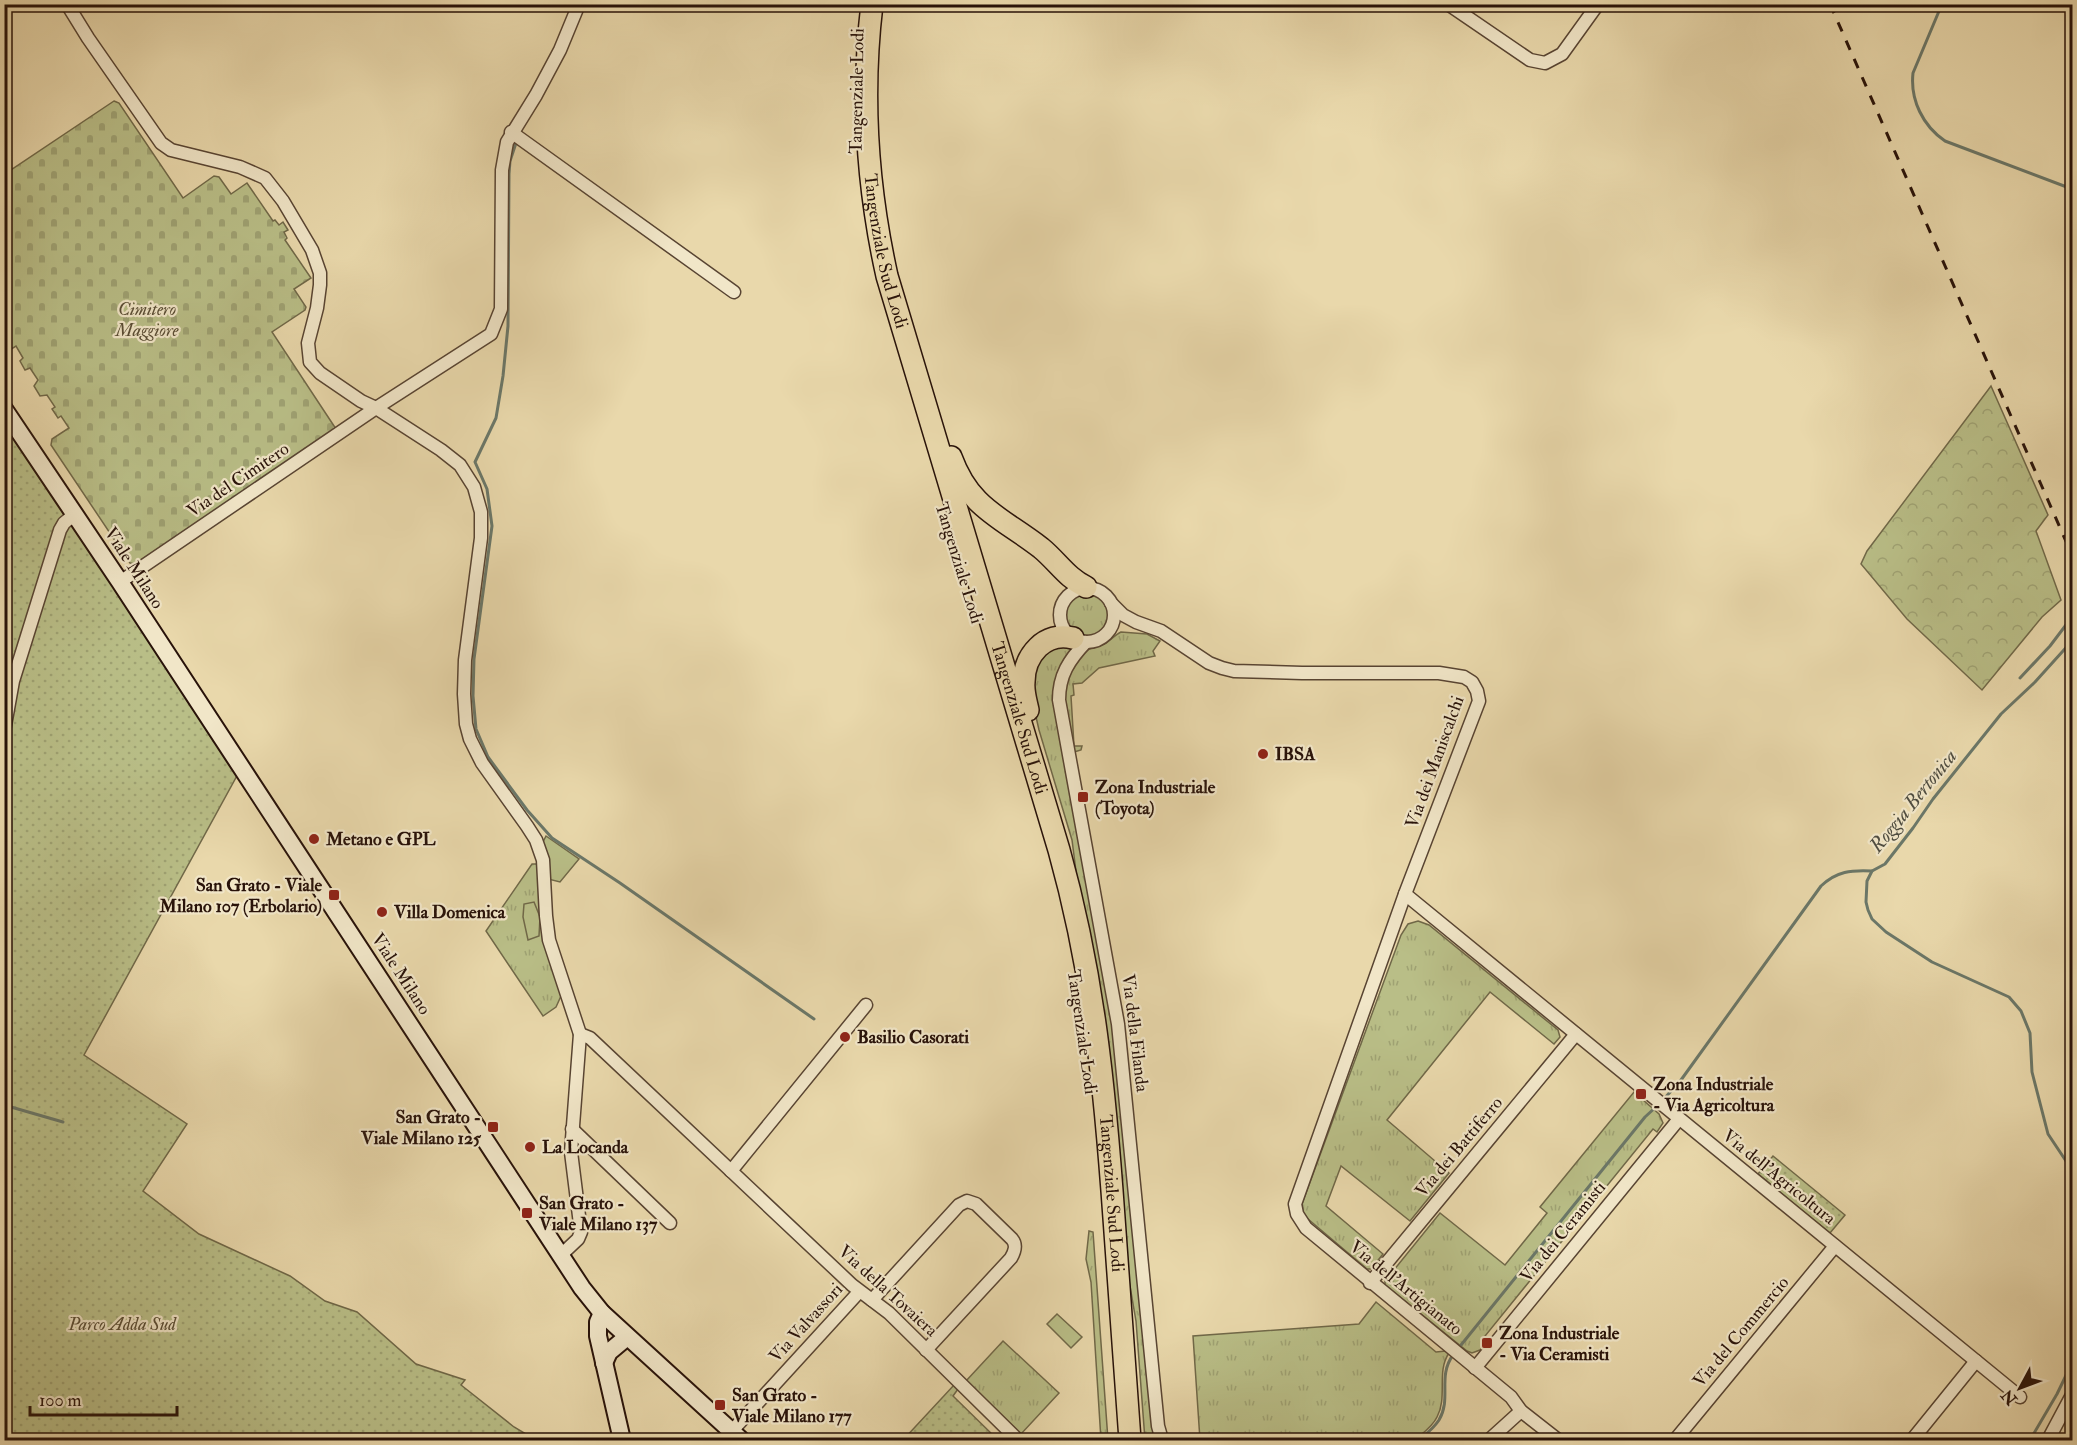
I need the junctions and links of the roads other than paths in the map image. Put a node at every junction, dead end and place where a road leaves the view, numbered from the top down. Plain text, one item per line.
1 (67, 4) edge
2 (579, 4) edge
3 (860, 4) edge
4 (872, 4) edge
5 (1448, 4) edge
6 (1598, 4) edge
7 (511, 132) junction
8 (734, 292) dead end
9 (900, 324) junction
10 (376, 408) junction
11 (4, 409) edge
12 (75, 514) junction
13 (120, 582) junction
14 (1086, 587) junction
15 (1111, 603) junction
16 (1136, 622) junction
17 (1107, 632) junction
18 (1079, 640) junction
19 (4, 731) edge
20 (1069, 888) junction
21 (1405, 894) junction
22 (866, 1005) dead end
23 (580, 1034) junction
24 (1576, 1034) junction
25 (1679, 1119) junction
26 (572, 1129) junction
27 (731, 1171) junction
28 (1297, 1214) joint
29 (670, 1223) dead end
30 (1835, 1246) junction
31 (561, 1254) junction
32 (1370, 1283) junction
33 (859, 1292) junction
34 (872, 1300) junction
35 (602, 1313) junction
36 (1122, 1325) junction
37 (627, 1336) junction
38 (926, 1350) junction
39 (1976, 1361) junction
40 (604, 1363) junction
41 (1475, 1368) junction
42 (2073, 1395) edge
43 (2019, 1396) dead end
44 (1521, 1412) junction
45 (736, 1436) edge
46 (622, 1440) edge
47 (1018, 1440) edge
48 (1116, 1440) edge
49 (1130, 1440) edge
50 (1140, 1440) edge
51 (1162, 1440) edge
52 (1489, 1440) edge
53 (1558, 1440) edge
54 (1675, 1440) edge
55 (1912, 1440) edge
56 (2048, 1440) edge

1 - 10 street
2 - 7 street, Via del Cimitero
3 - 48 highway, Tangenziale Lodi
4 - 9 highway, Tangenziale Sud Lodi
5 - 6 street
7 - 8 street
7 - 10 street, Via del Cimitero
9 - 14 highway
9 - 20 highway, Tangenziale Sud Lodi
10 - 13 street, Via del Cimitero
10 - 23 street
11 - 12 street, Viale Milano
12 - 13 street, Viale Milano
12 - 19 street
13 - 31 street, Viale Milano
14 - 15 street
14 - 18 street
15 - 16 street
15 - 17 street
16 - 17 street
16 - 21 street, Via dei Maniscalchi
17 - 18 street
18 - 20 highway
18 - 51 street, Via della Filanda
20 - 36 highway, Tangenziale Sud Lodi
21 - 24 street, Via dell'Agricoltura
21 - 28 street, Via dei Maniscalchi
22 - 27 street
23 - 26 street
23 - 27 street, Via della Tovaiera
24 - 25 street, Via dell'Agricoltura
24 - 32 street, Via dei Battiferro
25 - 30 street, Via dell'Agricoltura
25 - 41 street, Via dei Ceramisti
26 - 29 street
26 - 31 street
27 - 33 street, Via della Tovaiera
28 - 32 street, Via dell'Artigianato
30 - 39 street, Via dell'Agricoltura
30 - 54 street, Via del Commercio
31 - 35 street, Viale Milano
32 - 41 street, Via dell'Artigianato
33 - 34 street, Via della Tovaiera
33 - 45 street, Via Valvassori
34 - 38 street, Via della Tovaiera
34 - 38 street
35 - 37 street, Viale Milano
35 - 40 street
36 - 49 highway, Tangenziale Sud Lodi
36 - 50 highway
37 - 40 street
37 - 45 street, Viale Milano
38 - 47 street, Via della Tovaiera
39 - 43 street, Via dell'Agricoltura
39 - 55 street
40 - 46 street
41 - 44 street, Via dell'Artigianato
42 - 56 street
44 - 52 street
44 - 53 street, Via dell'Artigianato

